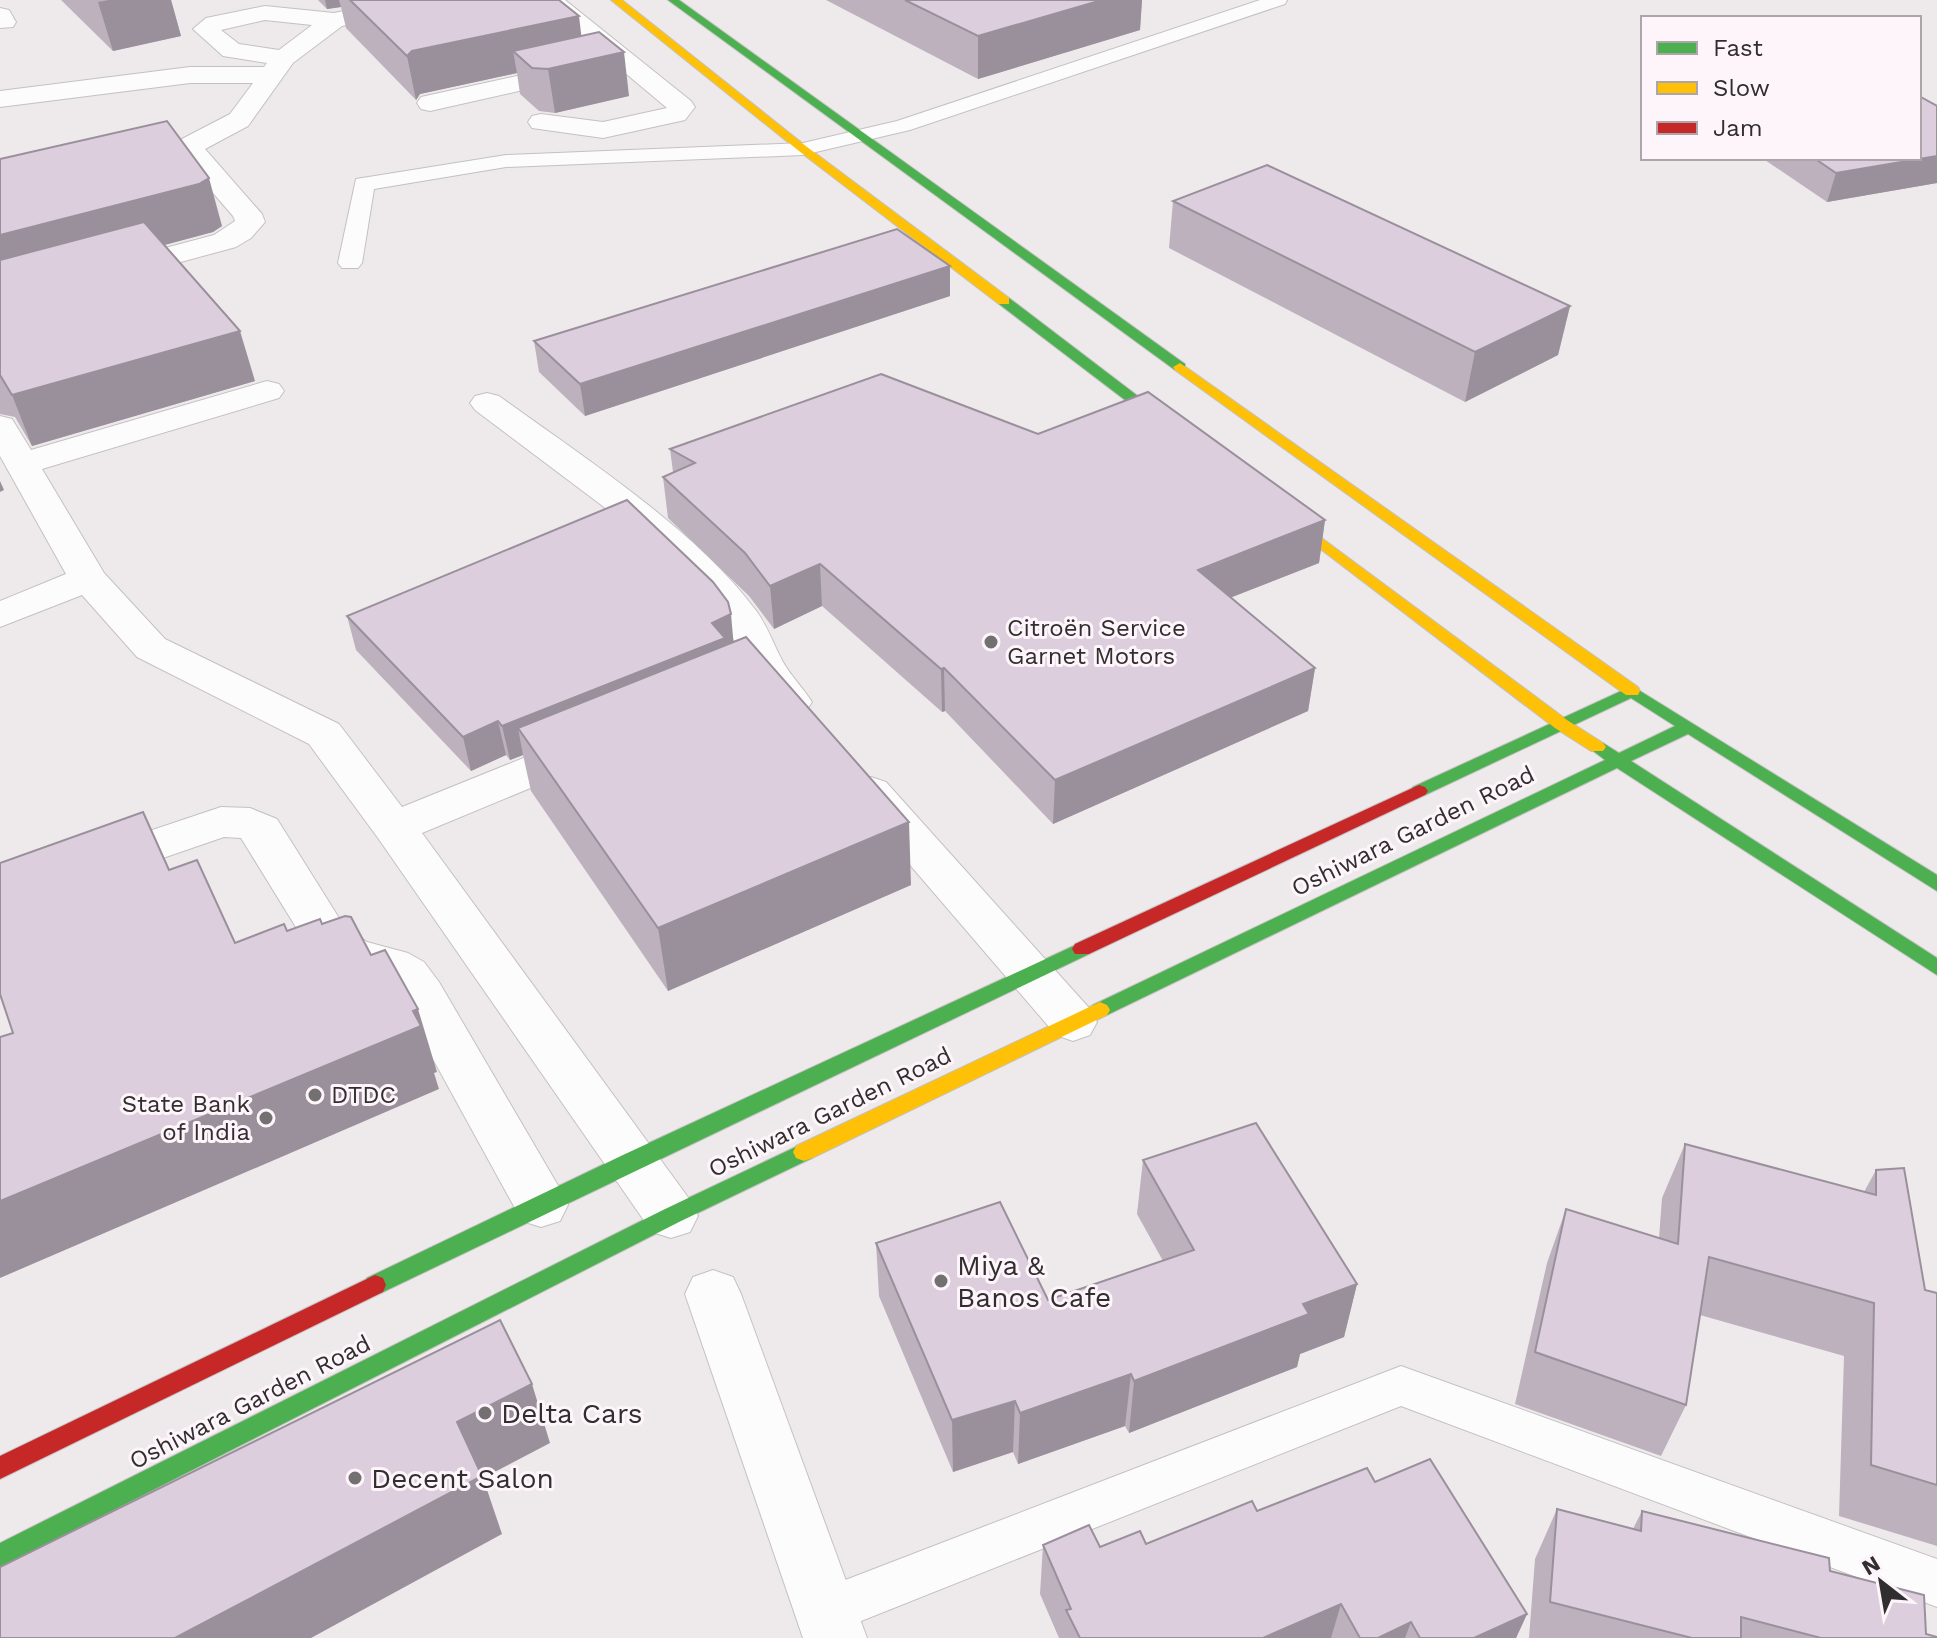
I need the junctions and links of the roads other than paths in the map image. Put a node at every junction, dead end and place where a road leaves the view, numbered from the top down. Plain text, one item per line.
1 (436, 0) edge
2 (550, 0) edge
3 (616, 0) edge
4 (673, 0) edge
5 (1278, 0) edge
6 (334, 20) junction
7 (625, 60) junction
8 (278, 66) junction
9 (0, 99) edge
10 (430, 103) edge
11 (541, 122) edge
12 (859, 137) junction
13 (188, 147) junction
14 (803, 149) junction
15 (104, 167) edge
16 (350, 263) dead end
17 (0, 302) edge
18 (267, 391) dead end
19 (487, 403) dead end
20 (0, 426) edge
21 (1195, 446) edge
22 (21, 464) junction
23 (1258, 494) edge
24 (88, 579) junction
25 (0, 615) edge
26 (1632, 691) junction
27 (1561, 724) junction
28 (813, 726) edge
29 (1688, 727) junction
30 (611, 739) edge
31 (1615, 760) junction
32 (844, 761) edge
33 (394, 827) junction
34 (1937, 884) edge
35 (0, 898) edge
36 (1937, 968) edge
37 (1032, 973) junction
38 (1073, 1022) junction
39 (631, 1161) junction
40 (541, 1205) junction
41 (671, 1216) junction
42 (713, 1294) dead end
43 (0, 1468) edge
44 (0, 1556) edge
45 (1937, 1583) edge
46 (830, 1624) edge

1 - 6 street
2 - 7 street
3 - 14 street
4 - 12 street
5 - 12 lane
6 - 8 street
6 - 8 street
7 - 10 street
7 - 11 street
8 - 9 street
8 - 13 street
12 - 14 lane
12 - 26 street
13 - 15 street
13 - 17 street
14 - 16 lane
14 - 21 street
18 - 22 street
19 - 28 street
20 - 22 street
22 - 24 street
23 - 27 street
24 - 25 street
24 - 33 street
26 - 27 street, Oshiwara Garden Road
26 - 29 street
27 - 31 street
27 - 37 street, Oshiwara Garden Road
29 - 31 street, Oshiwara Garden Road
29 - 34 street
30 - 33 street
31 - 36 street
31 - 38 street, Oshiwara Garden Road
32 - 37 street
33 - 39 street
35 - 40 street
37 - 38 street
37 - 39 street, Oshiwara Garden Road
38 - 41 street, Oshiwara Garden Road
39 - 40 street, Oshiwara Garden Road
39 - 41 street
40 - 43 street, Oshiwara Garden Road
41 - 44 street, Oshiwara Garden Road
42 - 46 street
45 - 46 lane

